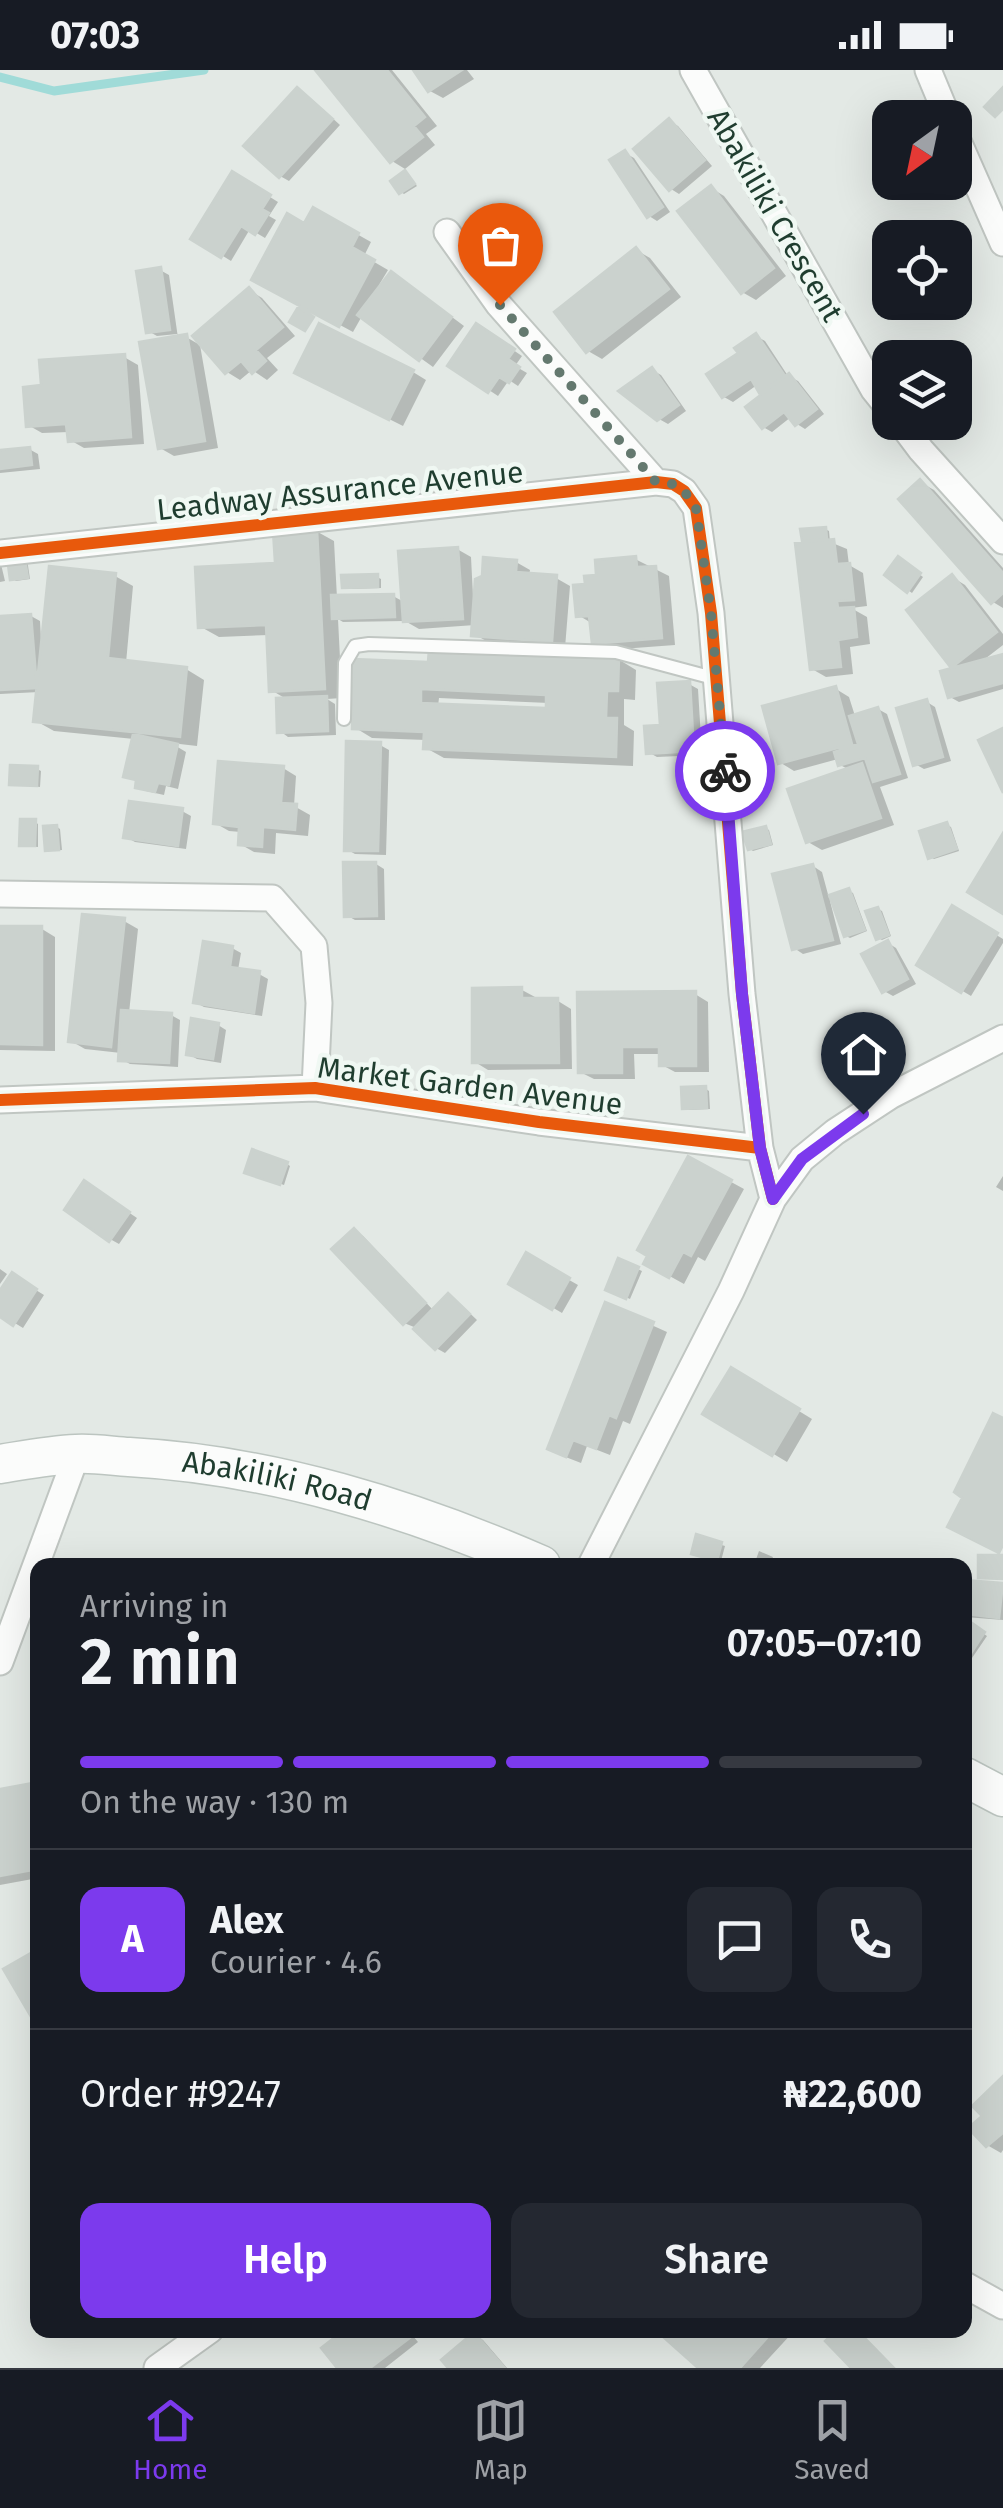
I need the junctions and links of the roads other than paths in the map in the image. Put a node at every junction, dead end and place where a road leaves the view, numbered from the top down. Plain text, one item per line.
1 (693, 70) edge
2 (928, 70) edge
3 (940, 100) edge
4 (972, 173) edge
5 (447, 232) dead end
6 (1003, 243) edge
7 (872, 386) edge
8 (914, 440) edge
9 (656, 482) junction
10 (1003, 541) edge
11 (0, 554) edge
12 (717, 679) junction
13 (344, 719) dead end
14 (0, 894) edge
15 (1003, 1038) edge
16 (315, 1088) junction
17 (0, 1100) edge
18 (760, 1148) junction
19 (773, 1199) junction
20 (77, 1454) junction
21 (0, 1464) edge
22 (38, 1558) edge
23 (526, 1558) edge
24 (595, 1558) edge
25 (30, 1581) edge
26 (0, 1662) edge
27 (972, 1780) edge
28 (1003, 1796) edge
29 (972, 2289) edge
30 (1003, 2306) edge
31 (199, 2338) edge
32 (157, 2368) edge

1 - 7 street, Abakiliki Crescent
2 - 3 street
4 - 6 street
5 - 9 street
8 - 10 street
9 - 11 street, Leadway Assurance Avenue
9 - 12 street, Leadway Assurance Avenue
12 - 13 lane
12 - 18 street
14 - 16 street
15 - 19 street
16 - 17 street, Market Garden Avenue
16 - 18 street, Market Garden Avenue
18 - 19 street
19 - 24 street
20 - 21 main road, Abakiliki Road
20 - 22 street
20 - 23 main road, Abakiliki Road
25 - 26 street
27 - 28 main road
29 - 30 street
31 - 32 street

